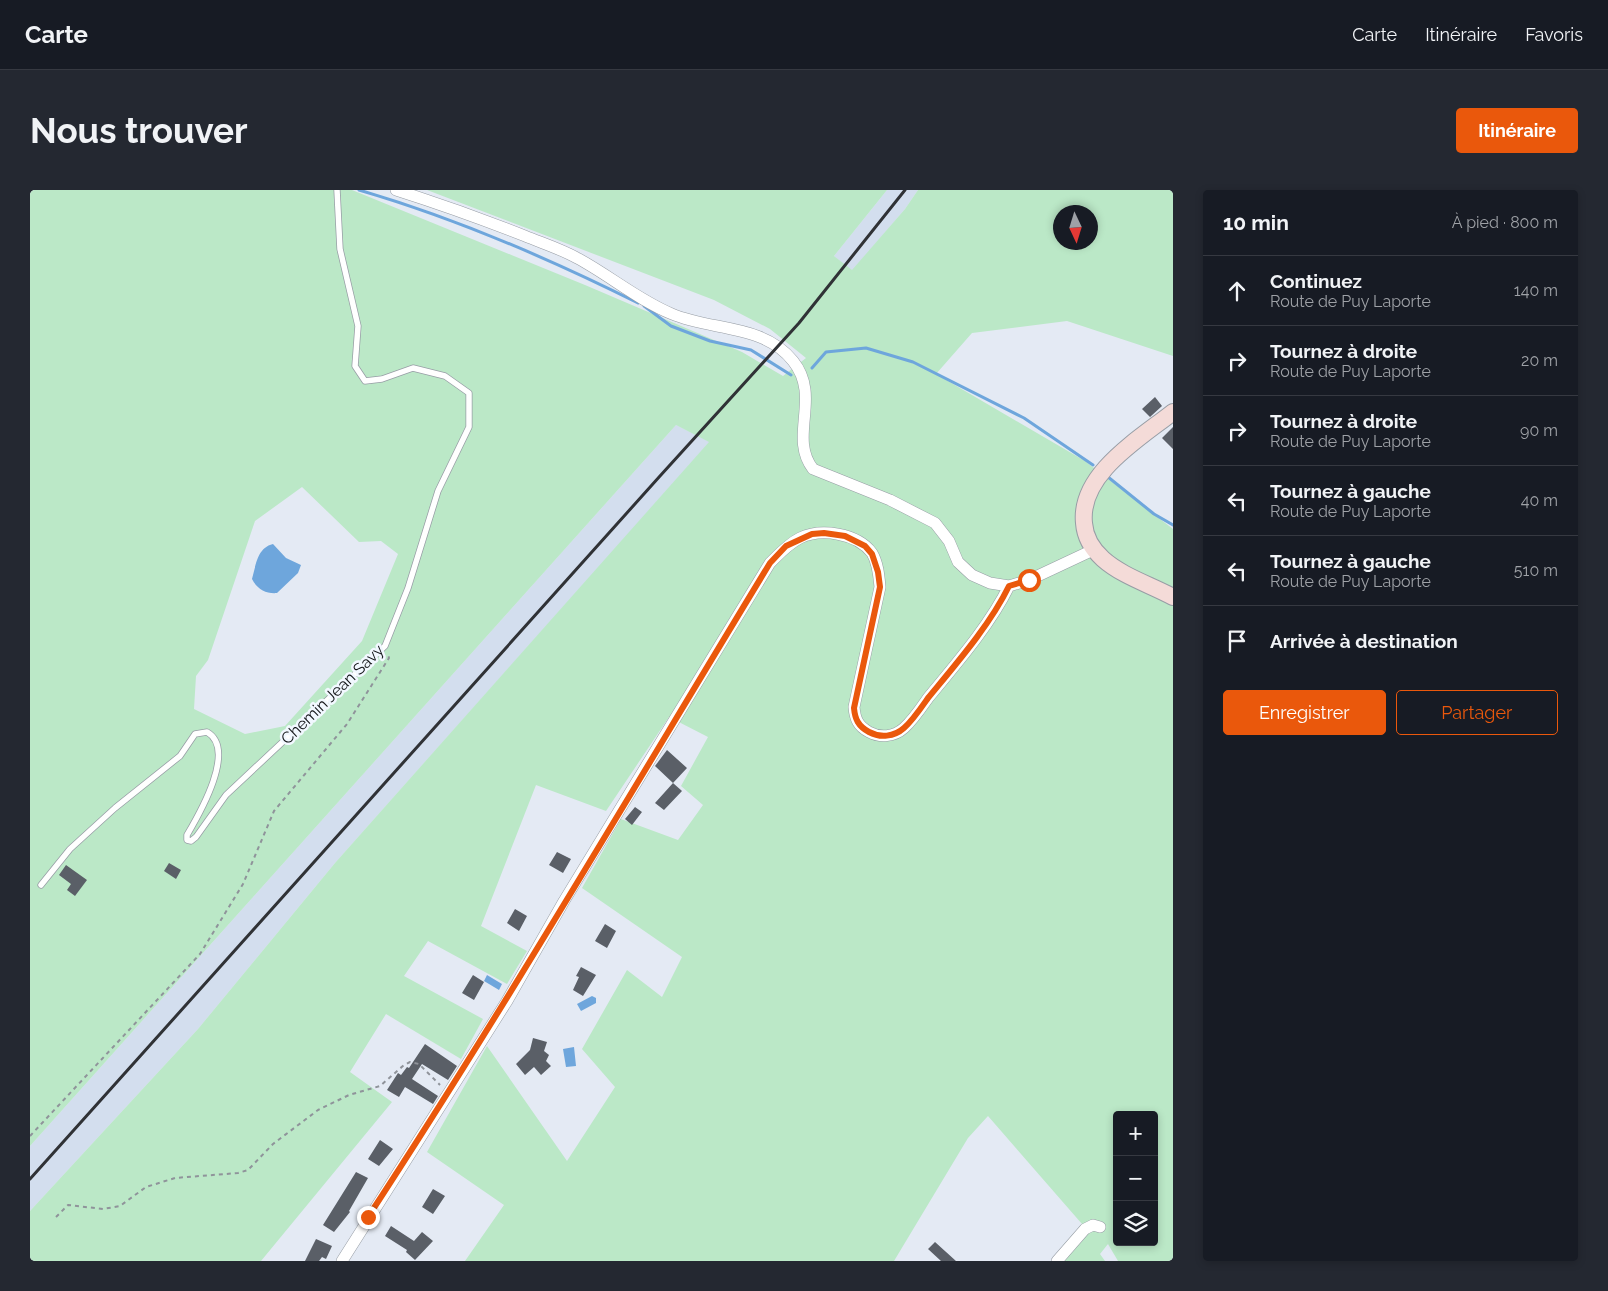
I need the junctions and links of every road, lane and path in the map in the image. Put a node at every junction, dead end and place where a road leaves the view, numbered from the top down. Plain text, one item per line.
1 (396, 190) edge
2 (337, 191) edge
3 (1173, 412) edge
4 (1093, 550) junction
5 (1009, 586) junction
6 (1173, 597) edge
7 (385, 646) junction
8 (41, 885) dead end
9 (449, 1094) junction
10 (30, 1136) edge
11 (56, 1217) dead end
12 (1100, 1227) dead end
13 (342, 1261) edge
14 (1057, 1261) edge

1 - 5 street
2 - 7 lane, Chemin Jean Savy
3 - 4 main road
4 - 5 street
4 - 6 main road
5 - 9 street
7 - 8 lane, Chemin Jean Savy
7 - 10 path
9 - 11 path
9 - 13 street
12 - 14 street

